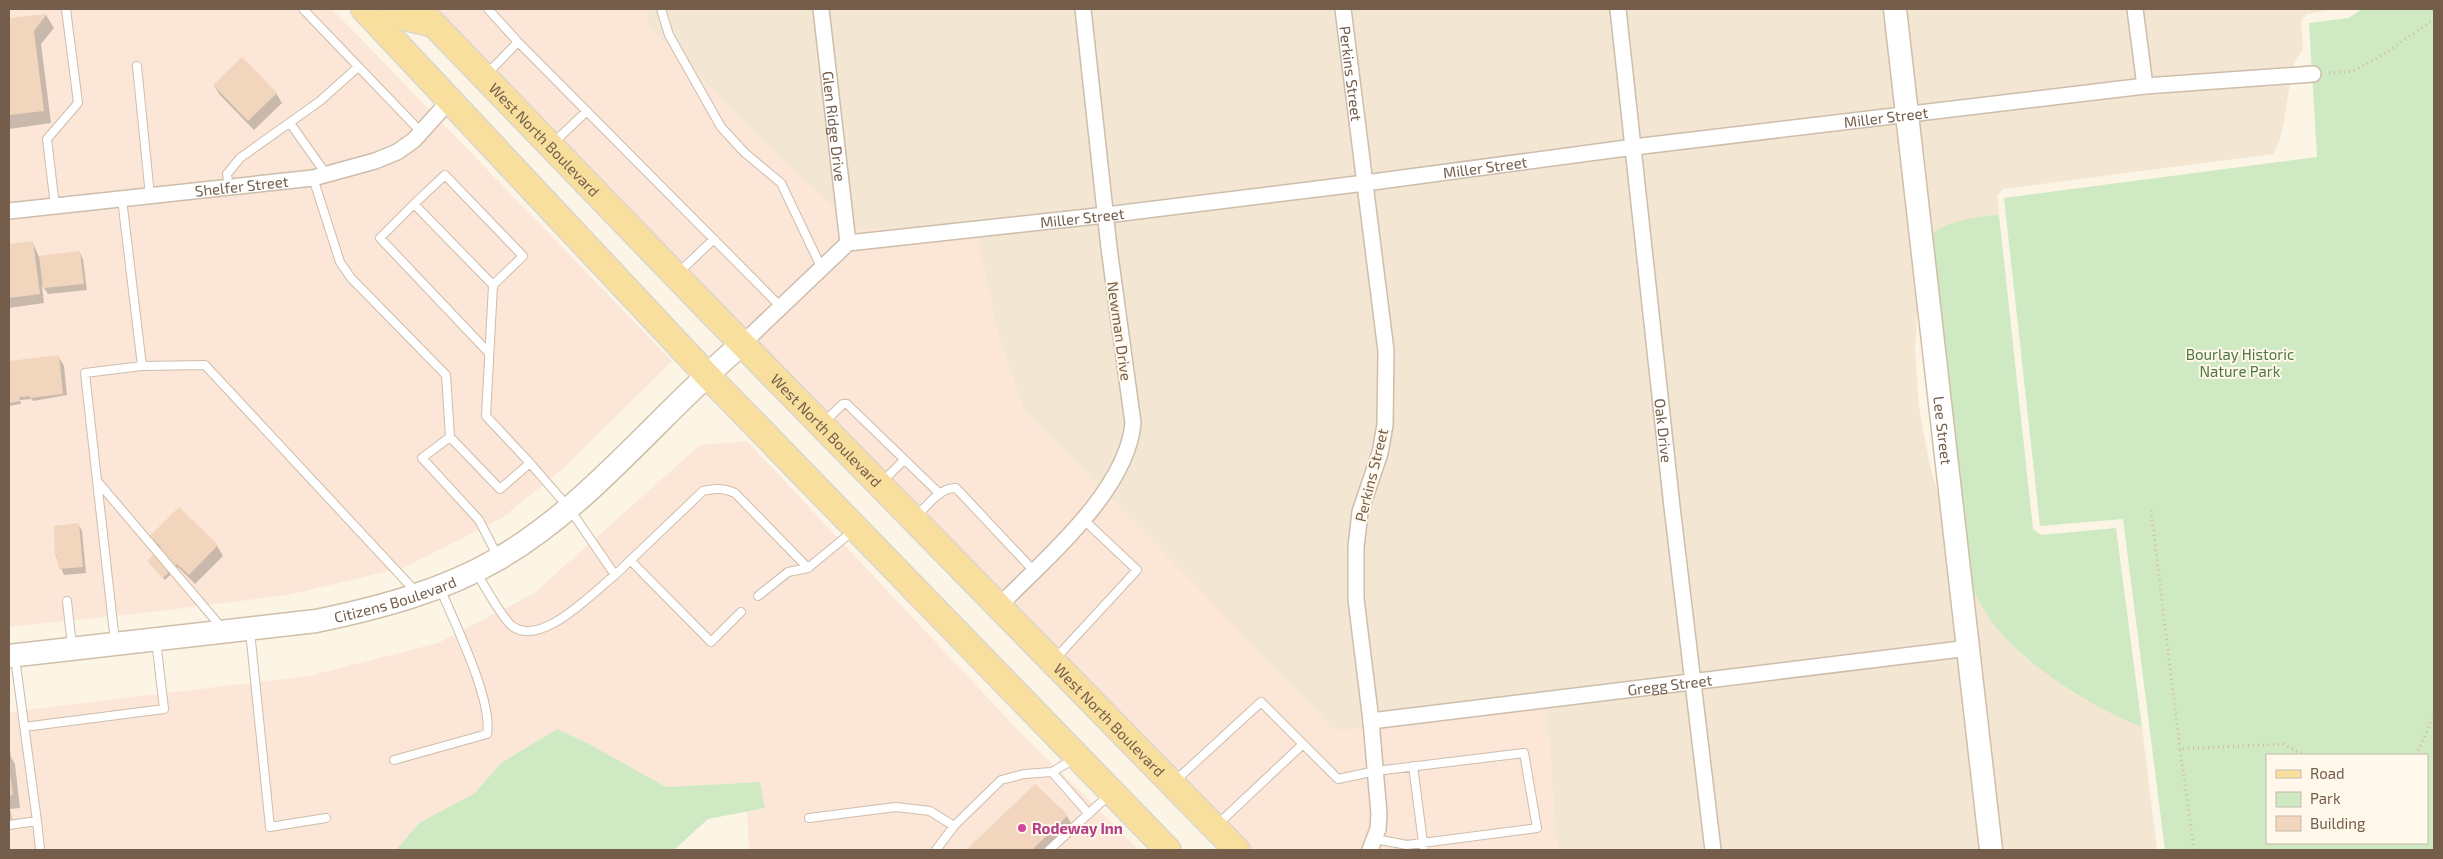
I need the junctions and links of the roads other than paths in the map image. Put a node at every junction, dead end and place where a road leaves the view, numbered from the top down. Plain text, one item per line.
1 (66, 9) edge
2 (303, 9) edge
3 (364, 9) edge
4 (397, 9) edge
5 (488, 9) edge
6 (661, 9) edge
7 (821, 9) edge
8 (1083, 9) edge
9 (1344, 9) edge
10 (1618, 9) edge
11 (1896, 9) edge
12 (2135, 9) edge
13 (427, 17) edge
14 (518, 42) junction
15 (136, 66) dead end
16 (358, 67) junction
17 (2313, 74) road end
18 (484, 76) junction
19 (2144, 86) junction
20 (450, 100) junction
21 (587, 111) junction
22 (1908, 114) junction
23 (290, 122) junction
24 (421, 132) junction
25 (551, 145) junction
26 (1634, 147) junction
27 (320, 176) junction
28 (1365, 184) junction
29 (229, 187) junction
30 (150, 196) junction
31 (122, 199) junction
32 (414, 204) junction
33 (55, 206) junction
34 (9, 211) edge
35 (1106, 215) junction
36 (714, 239) junction
37 (848, 243) junction
38 (822, 269) junction
39 (676, 276) junction
40 (494, 285) junction
41 (782, 308) junction
42 (742, 344) junction
43 (489, 353) junction
44 (142, 366) junction
45 (706, 374) junction
46 (821, 425) junction
47 (450, 437) junction
48 (904, 460) junction
49 (530, 463) junction
50 (98, 482) junction
51 (880, 484) junction
52 (940, 494) junction
53 (569, 508) junction
54 (1083, 518) junction
55 (914, 519) junction
56 (856, 528) junction
57 (499, 559) junction
58 (630, 560) junction
59 (808, 568) junction
60 (475, 571) junction
61 (1034, 571) junction
62 (614, 575) junction
63 (429, 590) junction
64 (758, 596) dead end
65 (67, 601) dead end
66 (999, 606) junction
67 (741, 612) dead end
68 (250, 630) junction
69 (226, 633) junction
70 (156, 640) junction
71 (116, 644) junction
72 (1969, 648) junction
73 (73, 649) junction
74 (12, 656) edge
75 (1053, 661) junction
76 (1693, 683) junction
77 (1372, 721) junction
78 (24, 727) junction
79 (1302, 745) junction
80 (1078, 756) junction
81 (394, 760) dead end
82 (1413, 766) junction
83 (1376, 771) junction
84 (1052, 772) junction
85 (1172, 784) junction
86 (1112, 792) junction
87 (1089, 814) junction
88 (326, 818) dead end
89 (809, 818) dead end
90 (37, 821) junction
91 (9, 824) edge
92 (954, 826) junction
93 (1214, 827) junction
94 (1373, 844) edge
95 (1423, 847) edge
96 (40, 850) edge
97 (936, 850) edge
98 (1049, 850) edge
99 (1168, 850) edge
100 (1237, 850) edge
101 (1713, 850) edge
102 (1991, 850) edge

1 - 33 lane
2 - 16 lane
3 - 20 main road
4 - 13 main road
5 - 14 lane
6 - 38 lane
7 - 37 street, Glen Ridge Drive
8 - 35 street, Newman Drive
9 - 28 street, Perkins Street
10 - 26 street, Oak Drive
11 - 22 street, Lee Street
12 - 19 street
13 - 18 main road, West North Boulevard
14 - 18 lane
14 - 21 lane
15 - 30 lane
16 - 23 lane
16 - 24 lane
17 - 19 street, Miller Street
18 - 25 main road, West North Boulevard
19 - 22 street, Miller Street
20 - 24 street, Shelfer Street
20 - 45 main road
21 - 25 lane
21 - 36 lane
22 - 26 street, Miller Street
22 - 72 street, Lee Street
23 - 27 lane
23 - 29 lane
24 - 27 street, Shelfer Street
25 - 39 main road, West North Boulevard
26 - 28 street, Miller Street
26 - 76 street, Oak Drive
27 - 29 street, Shelfer Street
27 - 47 lane
28 - 35 street, Miller Street
28 - 77 street, Perkins Street
29 - 30 street, Shelfer Street
30 - 31 street, Shelfer Street
31 - 33 street, Shelfer Street
31 - 44 lane
32 - 40 lane
32 - 40 lane
32 - 43 lane
33 - 34 street, Shelfer Street
35 - 37 street, Miller Street
35 - 54 street, Newman Drive
36 - 39 lane
36 - 41 lane
37 - 38 street
38 - 41 street
39 - 42 main road, West North Boulevard
40 - 43 lane
41 - 42 street
42 - 45 street
42 - 46 main road, West North Boulevard
43 - 49 lane
44 - 50 lane
44 - 63 lane
45 - 53 street, Citizens Boulevard
45 - 56 main road
46 - 48 lane
46 - 51 main road, West North Boulevard
47 - 49 lane
47 - 57 lane
48 - 51 lane
48 - 52 lane
49 - 53 lane
50 - 69 lane
50 - 71 lane
51 - 55 main road, West North Boulevard
52 - 55 lane
52 - 61 lane
53 - 57 street, Citizens Boulevard
53 - 62 lane
54 - 61 street, Newman Drive
54 - 75 lane
55 - 66 main road, West North Boulevard
56 - 59 lane
56 - 80 main road
57 - 60 street, Citizens Boulevard
58 - 59 lane
58 - 62 lane
58 - 67 lane
59 - 64 lane
60 - 62 lane
60 - 63 street, Citizens Boulevard
61 - 66 street, Newman Drive
63 - 68 street, Citizens Boulevard
63 - 81 lane
65 - 73 lane
66 - 75 main road, West North Boulevard
68 - 69 street, Citizens Boulevard
68 - 88 lane
69 - 70 street, Citizens Boulevard
70 - 71 street, Citizens Boulevard
70 - 78 lane
71 - 73 street, Citizens Boulevard
72 - 76 street, Gregg Street
72 - 102 street, Lee Street
73 - 74 street, Citizens Boulevard
74 - 78 lane
75 - 85 main road, West North Boulevard
76 - 77 street, Gregg Street
76 - 101 street, Oak Drive
77 - 83 street, Perkins Street
78 - 90 lane
79 - 83 lane
79 - 85 lane
79 - 93 lane
80 - 84 lane
80 - 86 main road
82 - 83 lane
82 - 95 lane
82 - 95 lane
83 - 94 street, Perkins Street
84 - 87 lane
84 - 92 lane
85 - 93 main road, West North Boulevard
86 - 87 lane
86 - 99 main road
87 - 98 lane
89 - 92 lane
90 - 91 lane
90 - 96 lane
92 - 97 lane
93 - 100 main road, West North Boulevard
94 - 95 lane

